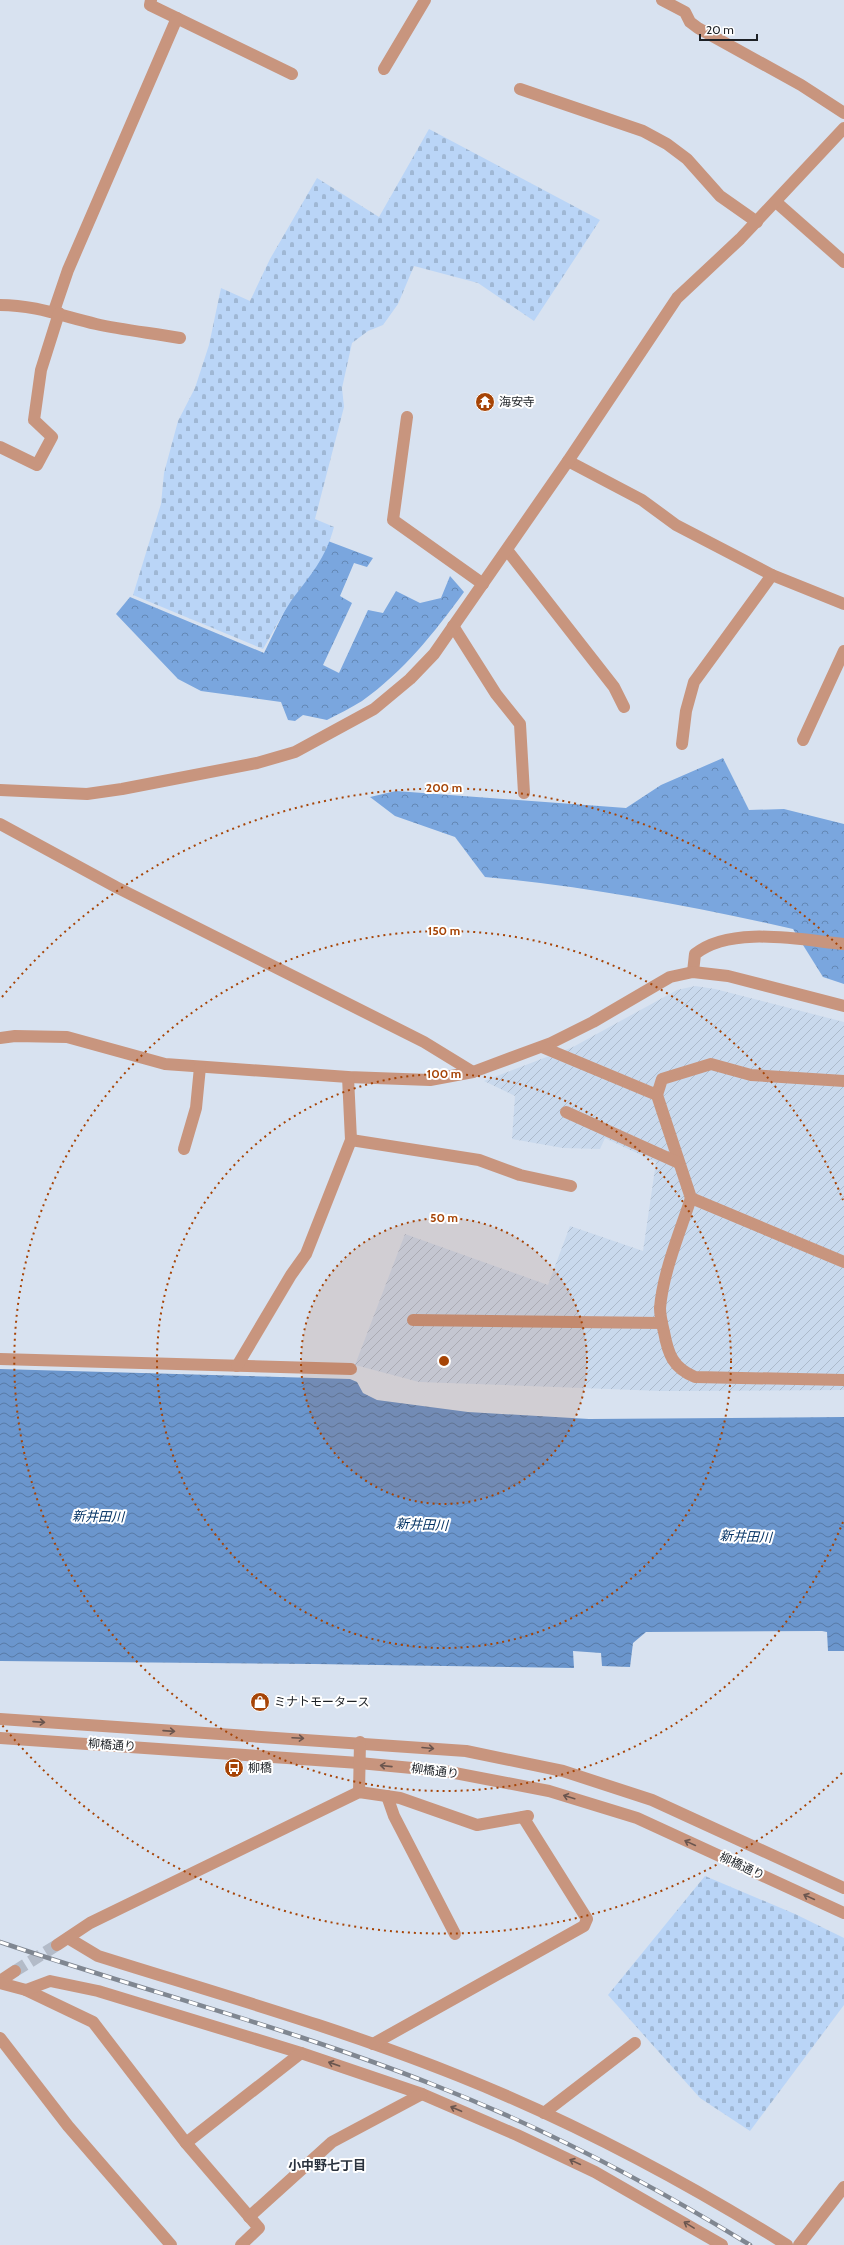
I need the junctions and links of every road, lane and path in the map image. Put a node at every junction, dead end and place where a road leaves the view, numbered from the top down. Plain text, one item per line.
1 (151, 0) edge
2 (424, 0) edge
3 (662, 0) edge
4 (177, 18) junction
5 (384, 69) dead end
6 (292, 74) dead end
7 (520, 89) dead end
8 (844, 113) edge
9 (844, 128) edge
10 (776, 202) junction
11 (757, 222) junction
12 (844, 262) edge
13 (0, 305) edge
14 (57, 312) junction
15 (180, 338) dead end
16 (407, 417) dead end
17 (0, 446) edge
18 (568, 461) junction
19 (506, 550) junction
20 (772, 575) junction
21 (482, 584) junction
22 (844, 604) edge
23 (453, 626) junction
24 (844, 650) edge
25 (624, 707) dead end
26 (803, 740) dead end
27 (682, 744) dead end
28 (0, 790) edge
29 (524, 793) dead end
30 (0, 824) edge
31 (844, 944) edge
32 (693, 972) junction
33 (844, 1006) edge
34 (0, 1038) edge
35 (542, 1047) junction
36 (200, 1067) junction
37 (473, 1072) junction
38 (348, 1077) junction
39 (844, 1081) edge
40 (657, 1095) junction
41 (566, 1112) dead end
42 (351, 1140) junction
43 (184, 1149) dead end
44 (679, 1163) junction
45 (571, 1186) dead end
46 (691, 1198) junction
47 (844, 1262) edge
48 (413, 1320) dead end
49 (662, 1324) junction
50 (0, 1360) edge
51 (237, 1366) junction
52 (351, 1369) dead end
53 (844, 1380) edge
54 (0, 1719) edge
55 (0, 1738) edge
56 (360, 1742) junction
57 (359, 1763) junction
58 (359, 1792) junction
59 (387, 1796) junction
60 (844, 1888) edge
61 (844, 1913) edge
62 (455, 1934) dead end
63 (68, 1938) junction
64 (57, 1946) tunnel mouth
65 (15, 1971) tunnel mouth
66 (0, 1982) edge
67 (26, 1990) junction
68 (0, 2038) edge
69 (635, 2043) dead end
70 (372, 2044) junction
71 (301, 2053) junction
72 (422, 2094) junction
73 (544, 2113) junction
74 (186, 2143) junction
75 (844, 2187) edge
76 (249, 2216) junction
77 (171, 2245) edge
78 (241, 2245) edge
79 (722, 2245) edge
80 (787, 2245) edge
81 (799, 2245) edge

1 - 4 street
2 - 5 street
3 - 8 street
4 - 6 street
4 - 14 street
7 - 11 street
9 - 10 street
10 - 11 street
10 - 12 street
11 - 18 street
13 - 14 street
14 - 15 street
14 - 17 street
16 - 21 street
18 - 19 street
18 - 20 street
19 - 21 street
19 - 25 street
20 - 22 street
20 - 27 street
21 - 23 street
23 - 28 street
23 - 29 street
24 - 26 street
30 - 37 street
31 - 32 street
32 - 33 street
32 - 35 street
34 - 36 street
35 - 37 street
35 - 40 street
36 - 38 street
36 - 43 street
37 - 38 street
38 - 42 street
39 - 40 street
40 - 44 street
41 - 44 street
42 - 45 street
42 - 51 street
44 - 46 street
46 - 47 street
46 - 49 street
48 - 49 street
49 - 53 street
50 - 51 street
51 - 52 street
54 -> 56 street, 柳橋通り
55 - 57 street, 柳橋通り
56 - 57 street
56 -> 60 street, 柳橋通り
57 - 58 street
61 -> 57 street, 柳橋通り
58 - 59 street
58 - 63 street
59 - 62 street
59 - 70 street
63 - 64 street
63 - 70 street
65 - 66 street
66 - 67 street
67 - 71 street
67 - 74 street
68 - 77 street
69 - 73 street
70 - 73 street
72 -> 71 street
71 - 74 street
72 - 76 street
79 -> 72 street
73 - 80 street
74 - 76 street
75 - 81 street
76 - 78 street

